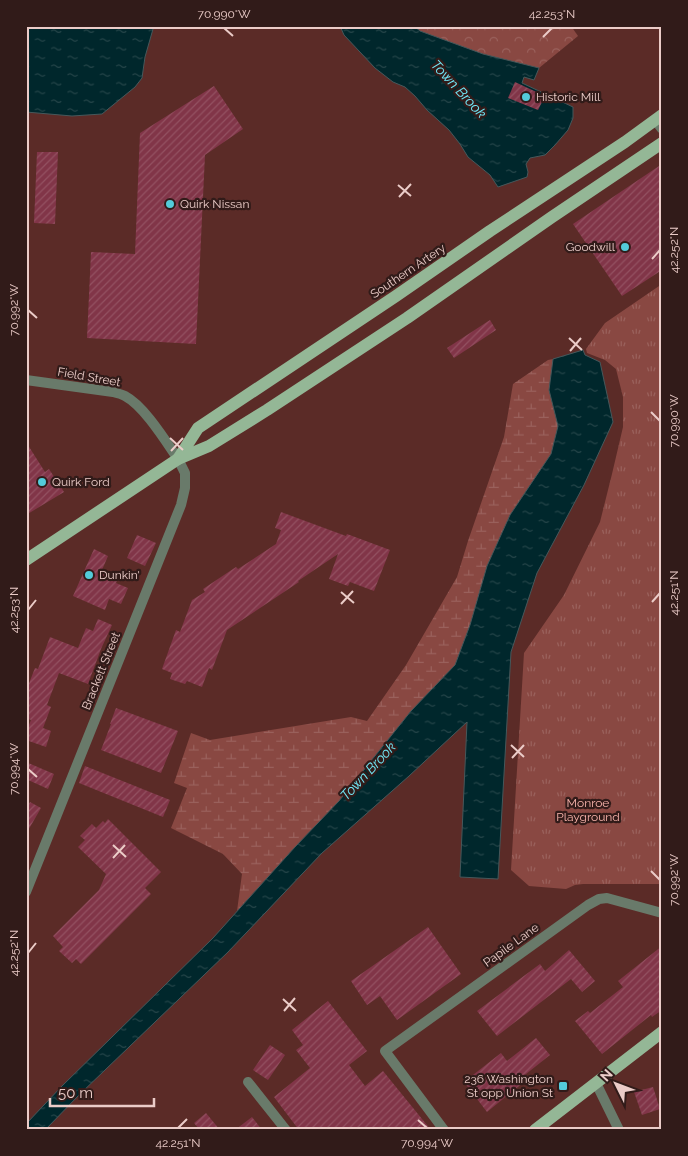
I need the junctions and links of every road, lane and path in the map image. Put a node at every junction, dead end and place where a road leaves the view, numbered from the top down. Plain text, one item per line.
1 (660, 122) edge
2 (662, 143) edge
3 (26, 380) edge
4 (178, 459) junction
5 (26, 560) edge
6 (26, 892) edge
7 (662, 913) edge
8 (662, 1032) edge
9 (248, 1082) dead end
10 (596, 1083) junction
11 (286, 1130) edge
12 (444, 1130) edge
13 (535, 1130) edge
14 (619, 1130) edge

1 - 4 main road, Southern Artery
2 - 4 main road, Southern Artery
3 - 4 street, Field Street
4 - 5 main road, Southern Artery
4 - 6 street, Brackett Street
7 - 12 street, Papile Lane
8 - 10 main road
9 - 11 street
10 - 13 main road
10 - 14 street

